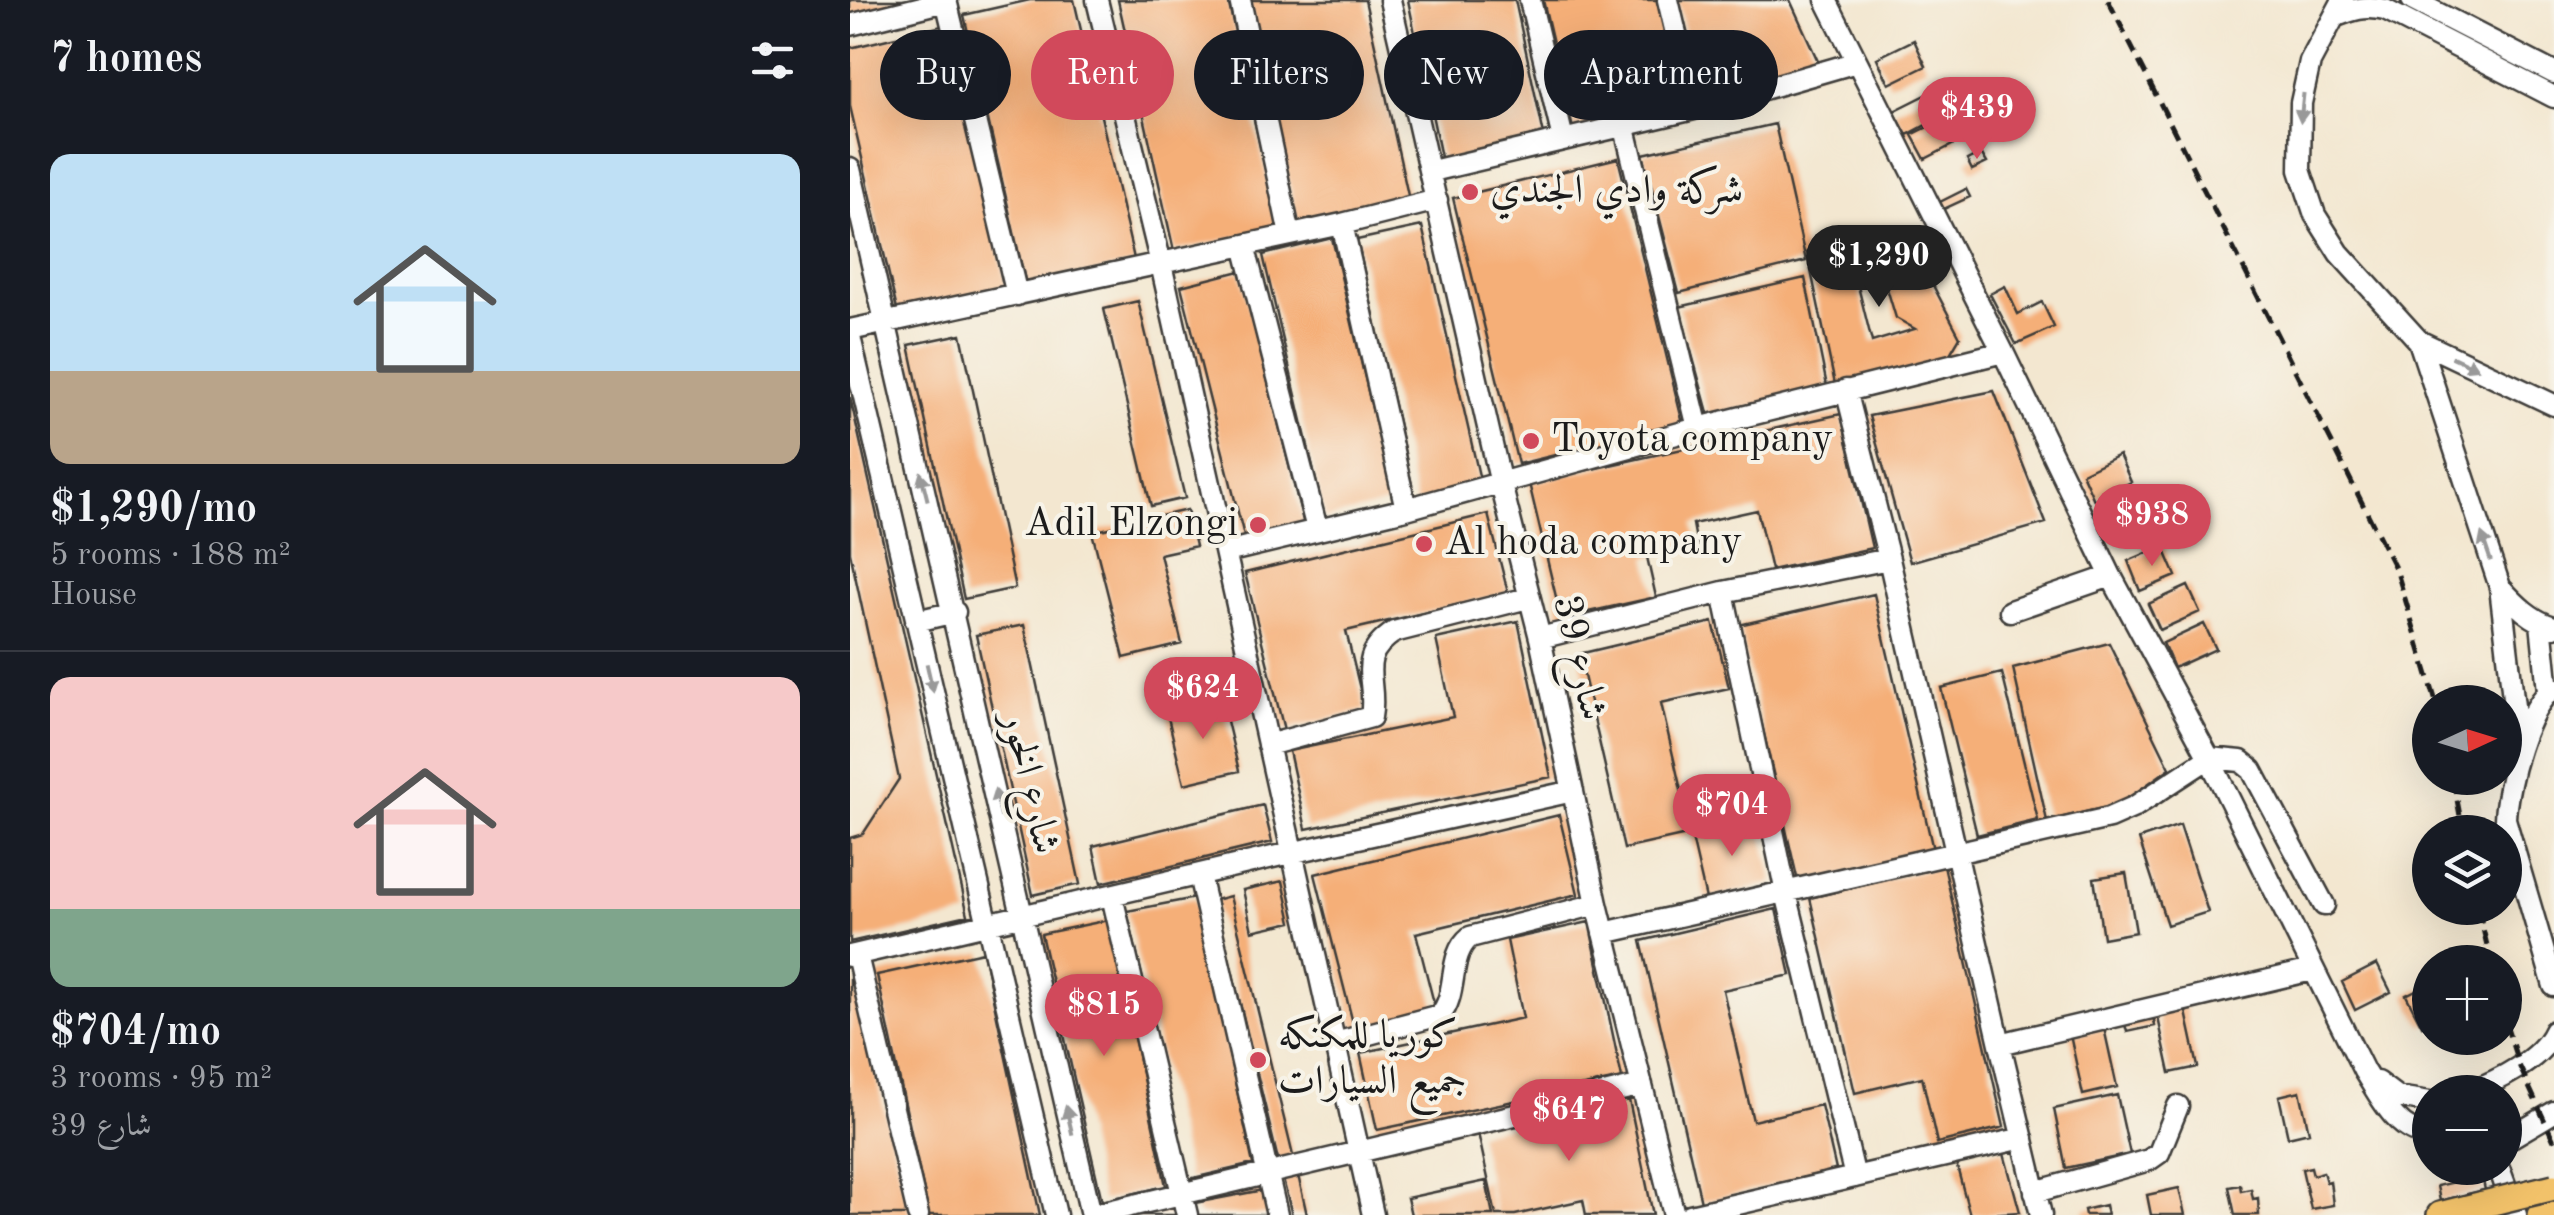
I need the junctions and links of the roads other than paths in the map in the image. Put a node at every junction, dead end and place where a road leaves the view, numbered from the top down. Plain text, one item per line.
1 (1097, 0) edge
2 (1240, 0) edge
3 (1390, 0) edge
4 (1530, 0) edge
5 (1668, 0) edge
6 (1826, 0) edge
7 (2412, 0) edge
8 (946, 1) edge
9 (2338, 8) edge
10 (850, 26) edge
11 (1675, 30) edge
12 (1856, 62) junction
13 (2554, 73) edge
14 (1778, 85) edge
15 (2554, 97) edge
16 (1643, 120) edge
17 (1624, 124) junction
18 (1563, 140) junction
19 (850, 169) edge
20 (1432, 171) junction
21 (1437, 200) junction
22 (1342, 224) junction
23 (1290, 235) junction
24 (1244, 246) junction
25 (1161, 264) junction
26 (1017, 295) junction
27 (884, 322) junction
28 (850, 334) edge
29 (2419, 340) junction
30 (2003, 352) junction
31 (1846, 390) junction
32 (2554, 405) edge
33 (1698, 428) junction
34 (1501, 484) junction
35 (1406, 508) junction
36 (1316, 530) junction
37 (1226, 552) junction
38 (1889, 559) junction
39 (2111, 576) junction
40 (2500, 587) junction
41 (1723, 592) junction
42 (1528, 598) junction
43 (2010, 611) dead end
44 (954, 612) junction
45 (916, 621) junction
46 (2547, 625) edge
47 (1540, 638) junction
48 (2512, 685) edge
49 (2551, 690) edge
50 (1268, 744) junction
51 (2522, 745) edge
52 (2209, 758) junction
53 (1572, 791) junction
54 (2506, 795) edge
55 (1290, 853) junction
56 (1956, 855) junction
57 (1198, 875) junction
58 (1786, 894) junction
59 (1112, 896) junction
60 (1597, 904) junction
61 (2324, 906) dead end
62 (1024, 918) junction
63 (988, 926) junction
64 (1604, 934) junction
65 (854, 956) edge
66 (2312, 970) junction
67 (2554, 986) edge
68 (2554, 1032) edge
69 (1335, 1042) junction
70 (2000, 1044) junction
71 (2364, 1071) junction
72 (2500, 1075) edge
73 (1642, 1085) junction
74 (2412, 1099) edge
75 (2178, 1106) dead end
76 (2554, 1112) edge
77 (2412, 1130) edge
78 (2522, 1132) edge
79 (2023, 1138) junction
80 (1358, 1154) junction
81 (1267, 1174) junction
82 (1855, 1177) junction
83 (2505, 1185) edge
84 (2554, 1188) edge
85 (2035, 1192) junction
86 (1184, 1205) edge
87 (2554, 1212) edge
88 (918, 1215) edge
89 (1056, 1215) edge
90 (1091, 1215) edge
91 (1277, 1215) edge
92 (1373, 1215) edge
93 (1674, 1215) edge
94 (1690, 1215) edge
95 (2041, 1215) edge
96 (2440, 1215) edge
97 (2516, 1215) edge
98 (2540, 1215) edge

1 - 25 street
2 - 23 street
3 - 20 street, شارع 39
4 - 18 street
5 - 11 street
6 - 12 street
7 - 13 street
8 - 10 street
8 - 26 street
9 - 15 street
9 -> 29 street
12 - 14 street
12 - 30 street
16 - 17 street
17 - 18 street
17 - 33 street
18 - 20 street
19 - 27 street, شارع الخور
20 - 21 street, شارع 39
21 - 22 street
21 - 34 street, شارع 39
22 - 23 street
22 - 35 street
23 - 24 street
24 - 25 street
24 - 36 street
25 - 26 street
25 - 37 street
26 - 27 street
27 - 28 street
44 -> 27 street, شارع الخور
28 - 45 street, شارع الخور
29 -> 32 street
40 -> 29 street
30 - 31 street
30 - 39 street
31 - 33 street
31 - 38 street
33 - 34 street
34 - 35 street
34 - 42 street, شارع 39
35 - 36 street
36 - 37 street
37 - 50 street
38 - 41 street
38 - 56 street
39 - 43 street
39 - 52 street
40 - 46 street
40 - 48 street
41 - 47 street
41 - 58 street
42 - 47 street, شارع 39
42 - 50 street
44 - 45 street
62 -> 44 street, شارع الخور
45 -> 63 street, شارع الخور
46 - 49 street
47 - 53 street, شارع 39
49 - 51 street
50 - 55 street
52 - 56 street
52 - 61 street
52 - 66 street
53 - 55 street
53 - 60 street, شارع 39
54 - 67 street
55 - 57 street
55 - 69 street
56 - 58 street
56 - 70 street
57 - 59 street
57 - 81 street
58 - 64 street
58 - 82 street
59 - 62 street
59 - 86 street
60 - 64 street, شارع 39
60 - 69 street
62 - 63 street
90 -> 62 street, شارع الخور
63 - 65 street
63 - 89 street, شارع الخور
64 - 73 street, شارع 39
65 - 88 street
66 - 70 street
66 - 71 street
68 - 72 street
69 - 80 street
70 - 79 street
71 - 74 street
71 - 77 street
73 - 80 street
73 - 93 street, شارع 39
75 - 85 street
76 - 78 street
79 - 82 street
79 - 85 street
80 - 81 street
80 - 92 street
81 - 86 street
81 - 91 street
82 - 94 street
83 - 97 street
84 - 96 main road, bridge
85 - 95 street
86 - 90 street
87 - 98 main road

